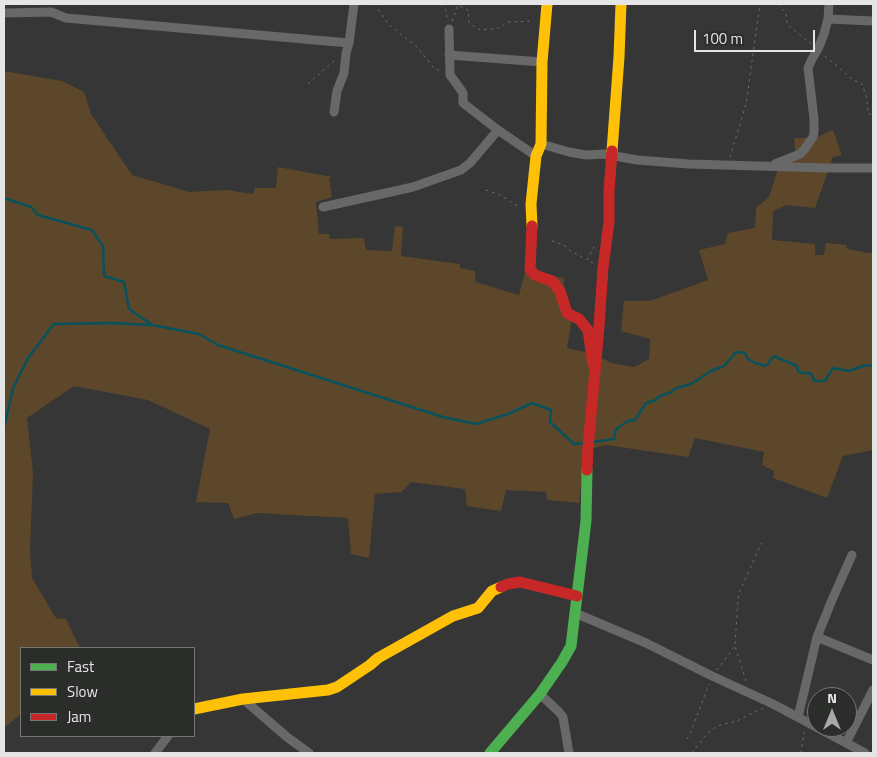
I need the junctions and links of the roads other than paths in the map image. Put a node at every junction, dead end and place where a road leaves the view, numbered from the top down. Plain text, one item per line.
1 (354, 4) edge
2 (547, 4) edge
3 (620, 4) edge
4 (829, 4) edge
5 (4, 13) edge
6 (828, 18) junction
7 (873, 21) edge
8 (449, 29) road end
9 (348, 46) junction
10 (449, 55) junction
11 (542, 62) junction
12 (334, 112) dead end
13 (498, 130) junction
14 (541, 144) junction
15 (536, 156) junction
16 (612, 156) junction
17 (768, 167) junction
18 (873, 168) edge
19 (322, 207) dead end
20 (594, 372) junction
21 (852, 555) dead end
22 (578, 596) junction
23 (575, 614) junction
24 (817, 638) junction
25 (873, 660) edge
26 (873, 690) edge
27 (540, 694) junction
28 (243, 699) junction
29 (195, 710) edge
30 (802, 720) junction
31 (167, 737) edge
32 (846, 743) junction
33 (155, 753) edge
34 (309, 753) edge
35 (490, 753) edge
36 (569, 753) edge
37 (865, 753) edge

1 - 9 street
2 - 11 street
3 - 16 street
4 - 6 street
5 - 9 street
6 - 7 street
6 - 17 street
8 - 10 street
9 - 12 street
10 - 11 street
10 - 13 street
11 - 14 street
13 - 15 street
13 - 19 street
14 - 15 street
14 - 16 street
15 - 20 street
16 - 17 street
16 - 20 street
17 - 18 street
20 - 22 street
21 - 24 street
22 - 23 street
22 - 28 street
23 - 27 street
23 - 30 street
24 - 25 street
24 - 30 street
26 - 32 street
27 - 35 street
27 - 36 street
28 - 29 street
28 - 34 street
30 - 32 street
31 - 33 street
32 - 37 street

